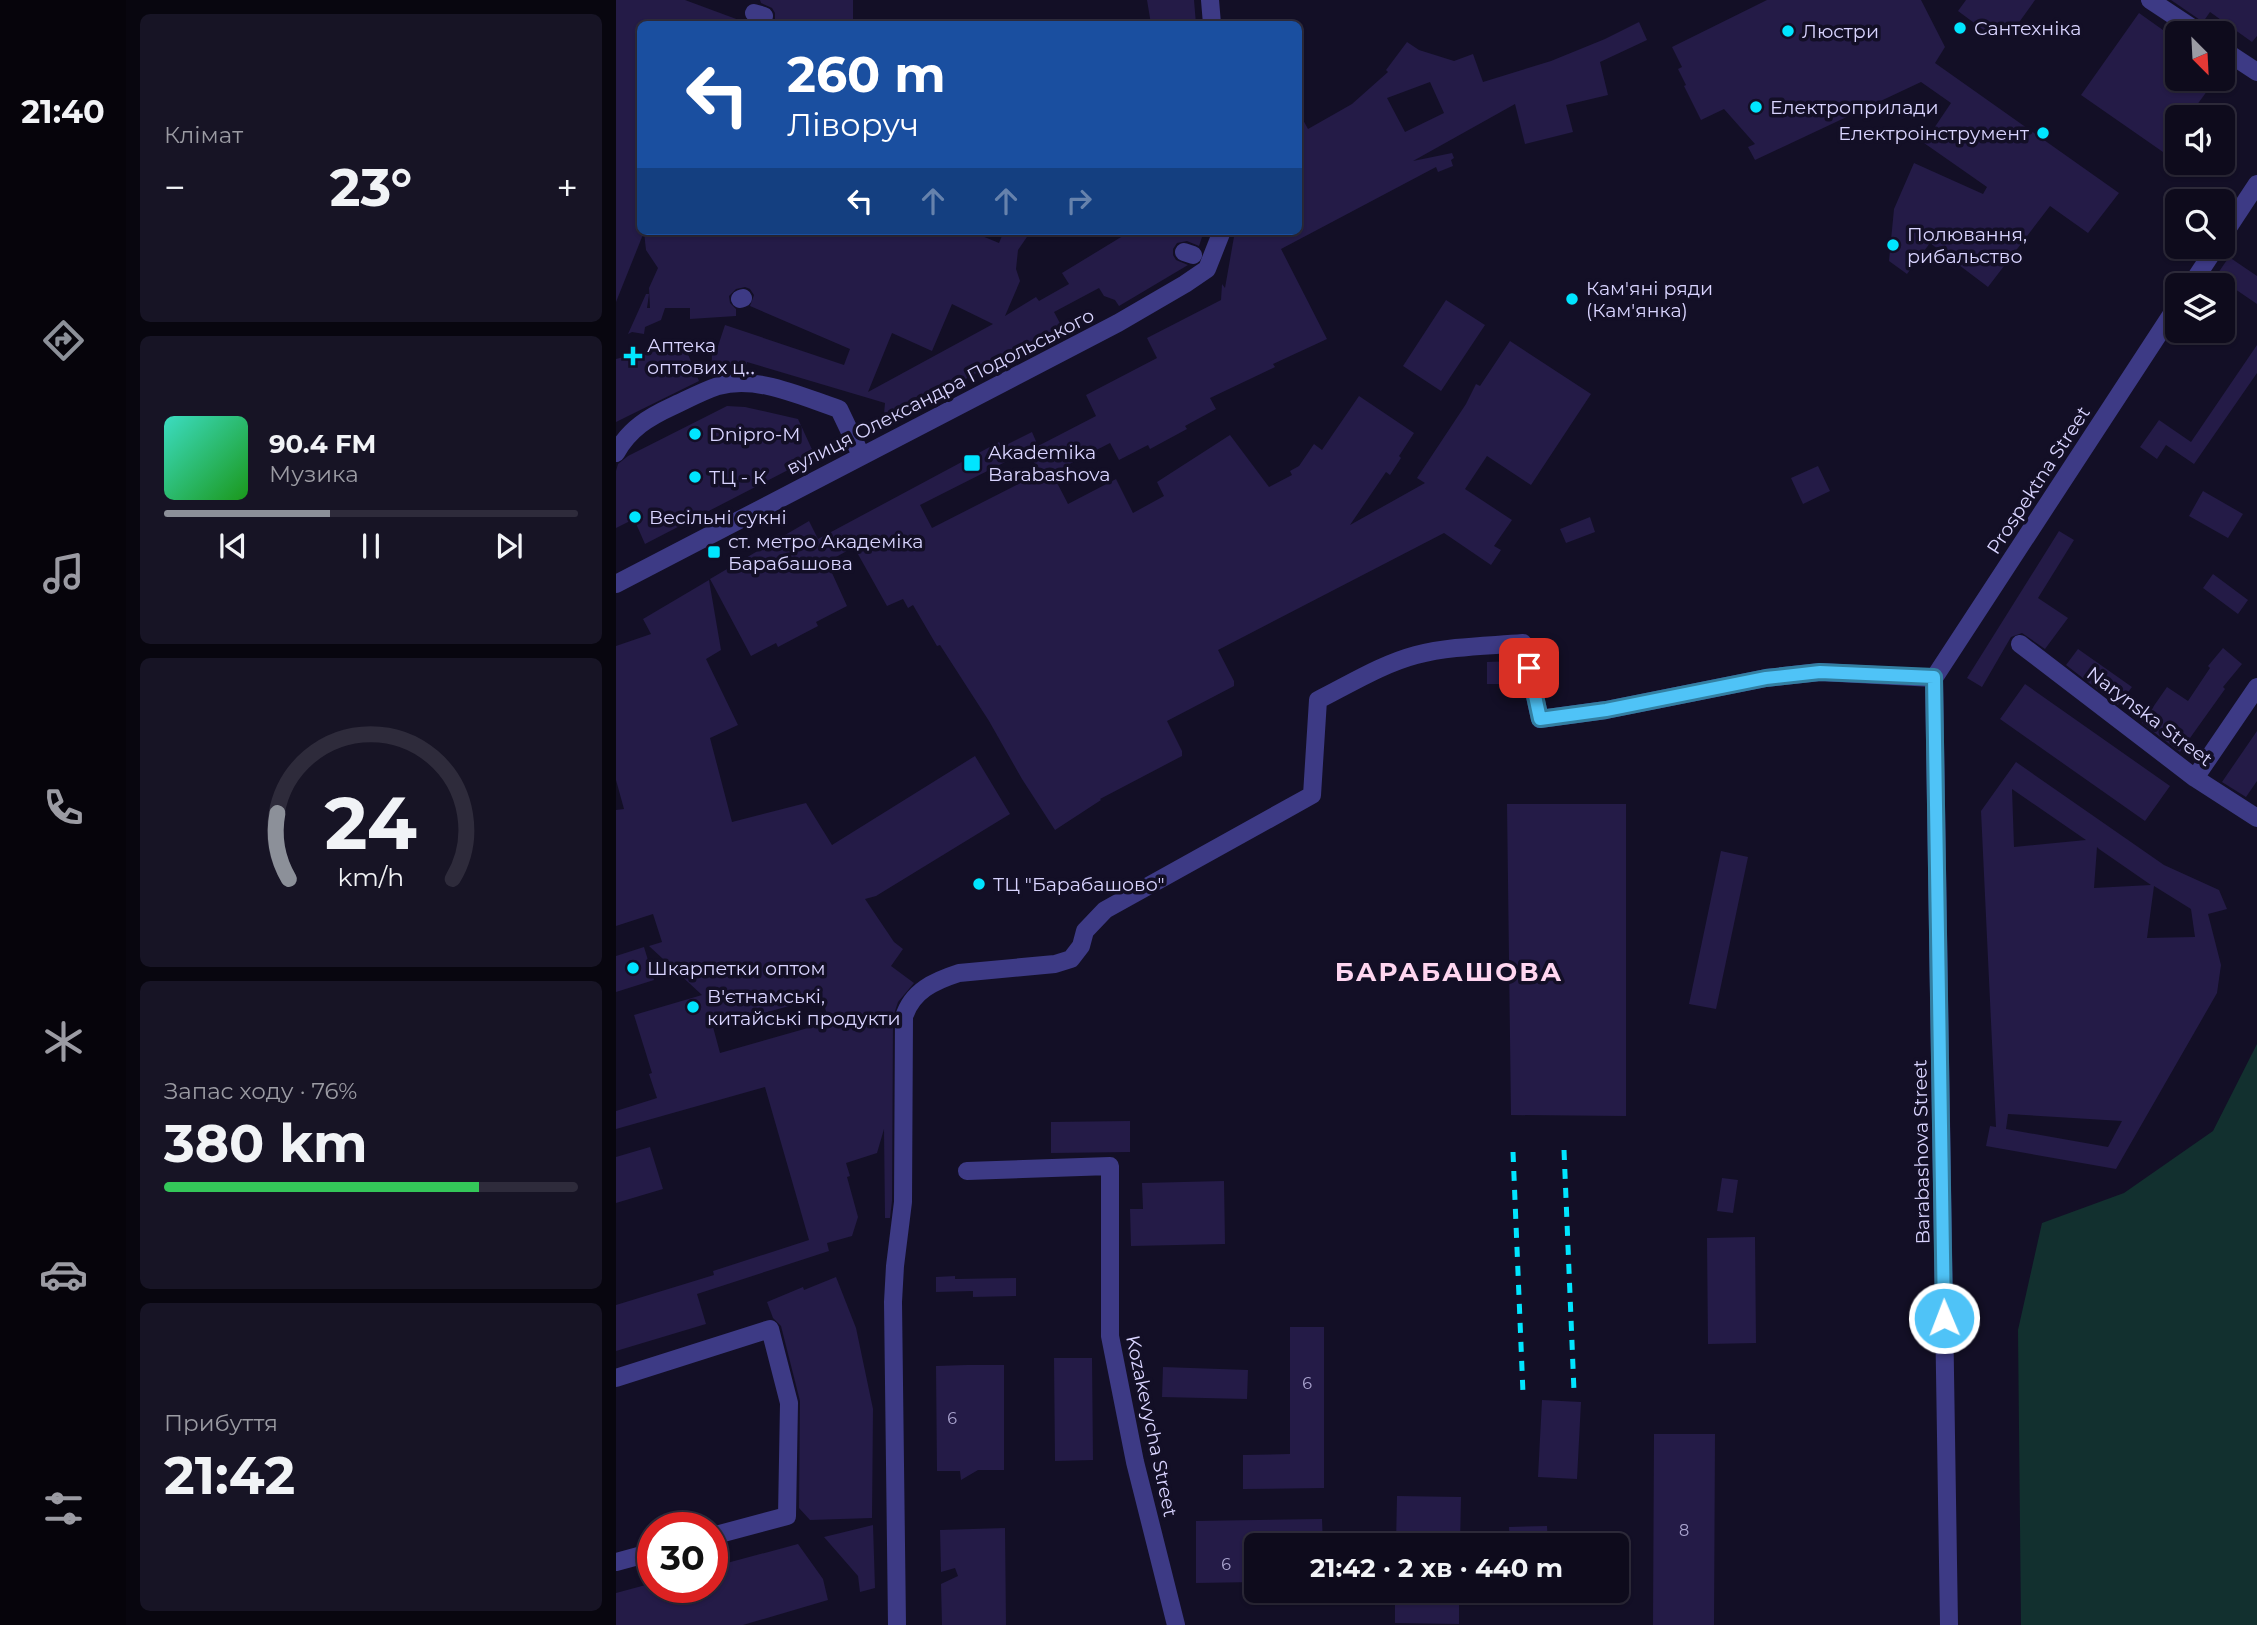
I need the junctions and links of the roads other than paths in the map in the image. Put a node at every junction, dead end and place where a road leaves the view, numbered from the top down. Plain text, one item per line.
1 (1210, 0) edge
2 (2150, 0) edge
3 (1212, 21) edge
4 (2182, 21) edge
5 (2235, 58) edge
6 (2257, 72) edge
7 (2257, 184) edge
8 (2235, 217) edge
9 (1220, 235) edge
10 (2165, 324) edge
11 (616, 453) edge
12 (861, 454) junction
13 (616, 584) edge
14 (2020, 644) dead end
15 (1934, 677) junction
16 (2257, 687) edge
17 (2195, 778) junction
18 (2257, 818) edge
19 (967, 1171) dead end
20 (616, 1378) edge
21 (728, 1532) edge
22 (637, 1556) edge
23 (616, 1562) edge
24 (897, 1625) edge
25 (1176, 1625) edge
26 (1949, 1625) edge

1 - 3 street
2 - 4 street
5 - 6 street
7 - 8 street
9 - 12 street, вулиця Олександра Подольського
10 - 15 street, Prospektna Street
11 - 12 street
12 - 13 street, вулиця Олександра Подольського
14 - 17 street, Narynska Street
15 - 24 street
15 - 26 street, Barabashova Street
16 - 17 street
17 - 18 street, Narynska Street
19 - 25 street, Kozakevycha Street
20 - 21 street
22 - 23 street

